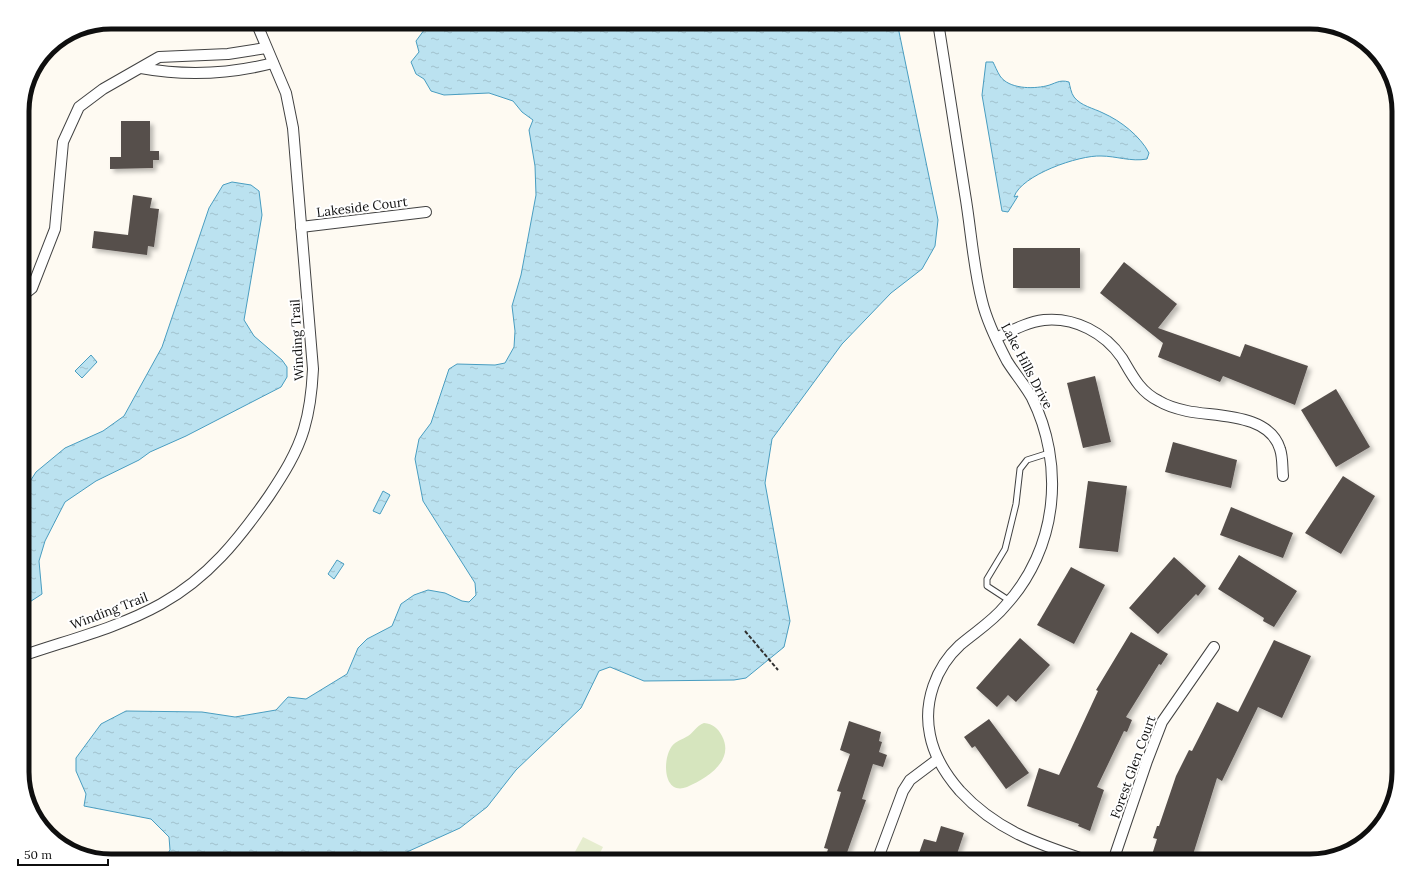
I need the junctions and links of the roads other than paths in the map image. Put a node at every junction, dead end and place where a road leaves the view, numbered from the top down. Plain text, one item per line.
1 (259, 29) edge
2 (939, 29) edge
3 (266, 48) junction
4 (273, 63) junction
5 (141, 68) junction
6 (426, 212) dead end
7 (301, 227) junction
8 (29, 290) edge
9 (996, 338) junction
10 (1050, 453) junction
11 (1283, 476) dead end
12 (1010, 601) junction
13 (1214, 647) dead end
14 (29, 654) edge
15 (938, 759) junction
16 (880, 854) edge
17 (1069, 854) edge
18 (1116, 854) edge

1 - 3 street, Winding Trail
2 - 9 street, Lake Hills Drive
3 - 4 street, Winding Trail
3 - 5 street
4 - 5 street
4 - 7 street, Winding Trail
5 - 8 street
6 - 7 street, Lakeside Court
7 - 14 street, Winding Trail
9 - 10 street, Lake Hills Drive
9 - 11 street
10 - 12 street, Lake Hills Drive
10 - 12 lane
12 - 15 street, Lake Hills Drive
13 - 18 street, Forest Glen Court
15 - 16 street
15 - 17 street, Lake Hills Drive

